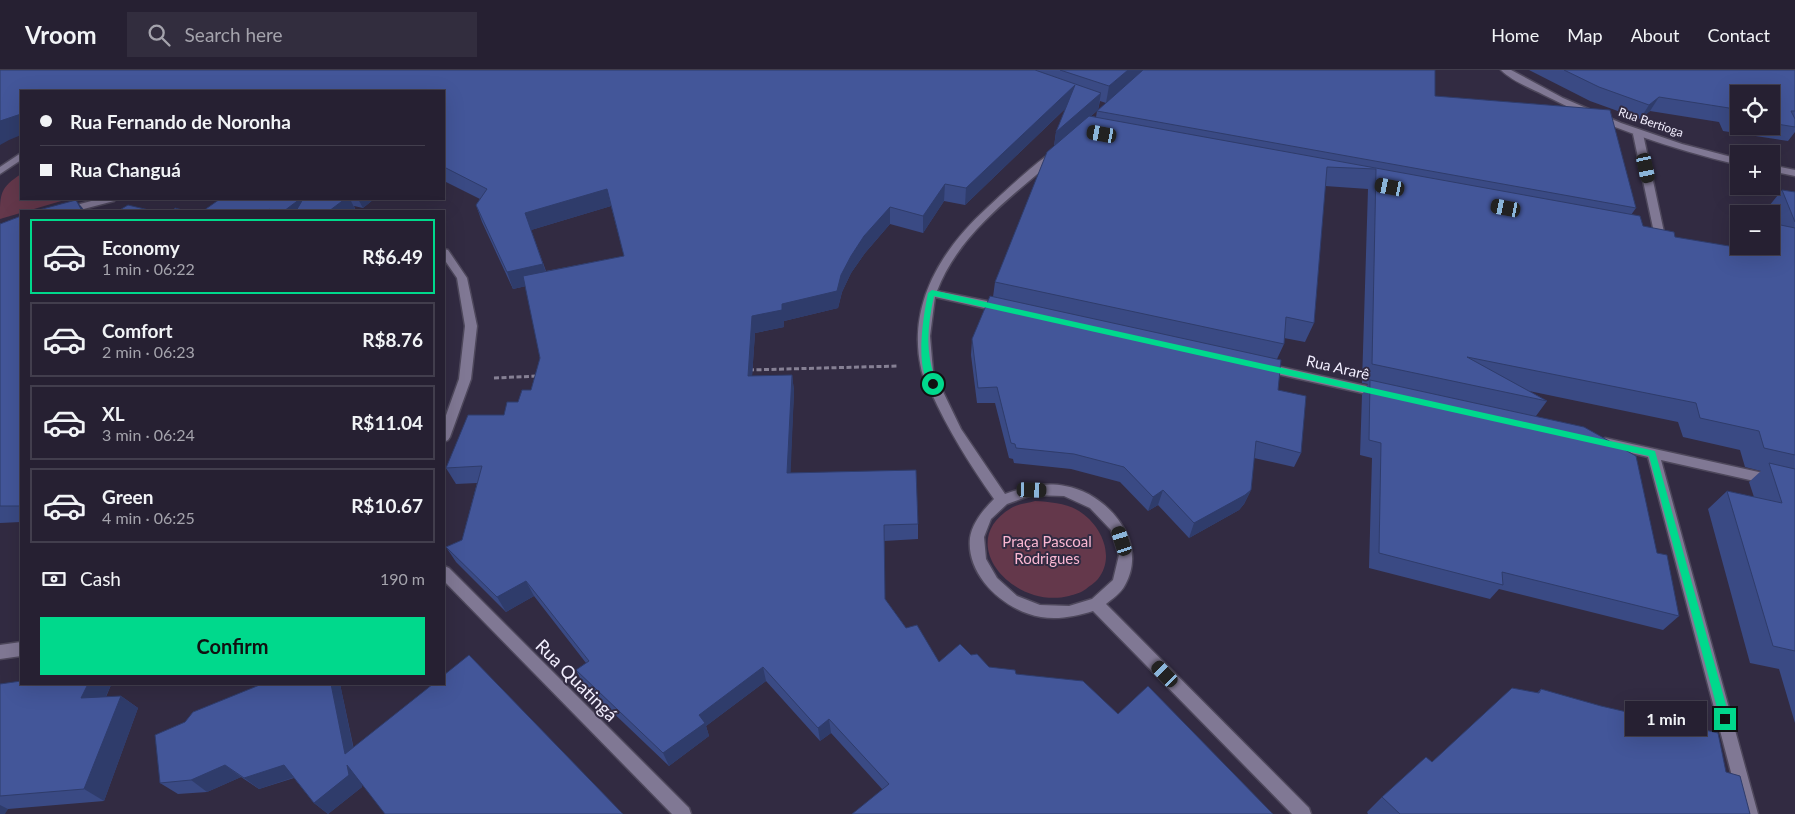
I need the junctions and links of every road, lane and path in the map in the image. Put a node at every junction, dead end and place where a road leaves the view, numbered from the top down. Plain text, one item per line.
1 (1505, 70) edge
2 (1638, 134) junction
3 (1061, 149) edge
4 (20, 157) edge
5 (1730, 160) edge
6 (1780, 170) edge
7 (0, 171) edge
8 (1795, 173) edge
9 (106, 200) edge
10 (69, 210) edge
11 (1660, 237) edge
12 (445, 253) edge
13 (932, 293) junction
14 (1010, 310) edge
15 (1253, 364) edge
16 (926, 366) junction
17 (740, 371) edge
18 (544, 376) edge
19 (465, 378) junction
20 (1390, 395) edge
21 (445, 434) edge
22 (1594, 441) edge
23 (1652, 454) junction
24 (1795, 485) edge
25 (1002, 500) junction
26 (445, 573) edge
27 (1096, 604) junction
28 (20, 649) edge
29 (0, 652) edge
30 (683, 814) edge
31 (1303, 814) edge
32 (1750, 814) edge

1 - 2 street, Rua Bertioga
2 - 5 street, Rua Bertioga
2 - 11 street
3 - 13 street
4 - 7 street
6 - 8 street
9 - 10 street
12 - 19 street
13 - 14 street
13 - 16 street
15 - 20 street, Rua Ararê
16 - 17 path
16 - 25 street
18 - 19 path
19 - 21 street
22 - 23 street
23 - 24 street
23 - 32 street
25 - 27 street
25 - 27 street
26 - 30 street, Rua Quatingá
27 - 31 street
28 - 29 street

